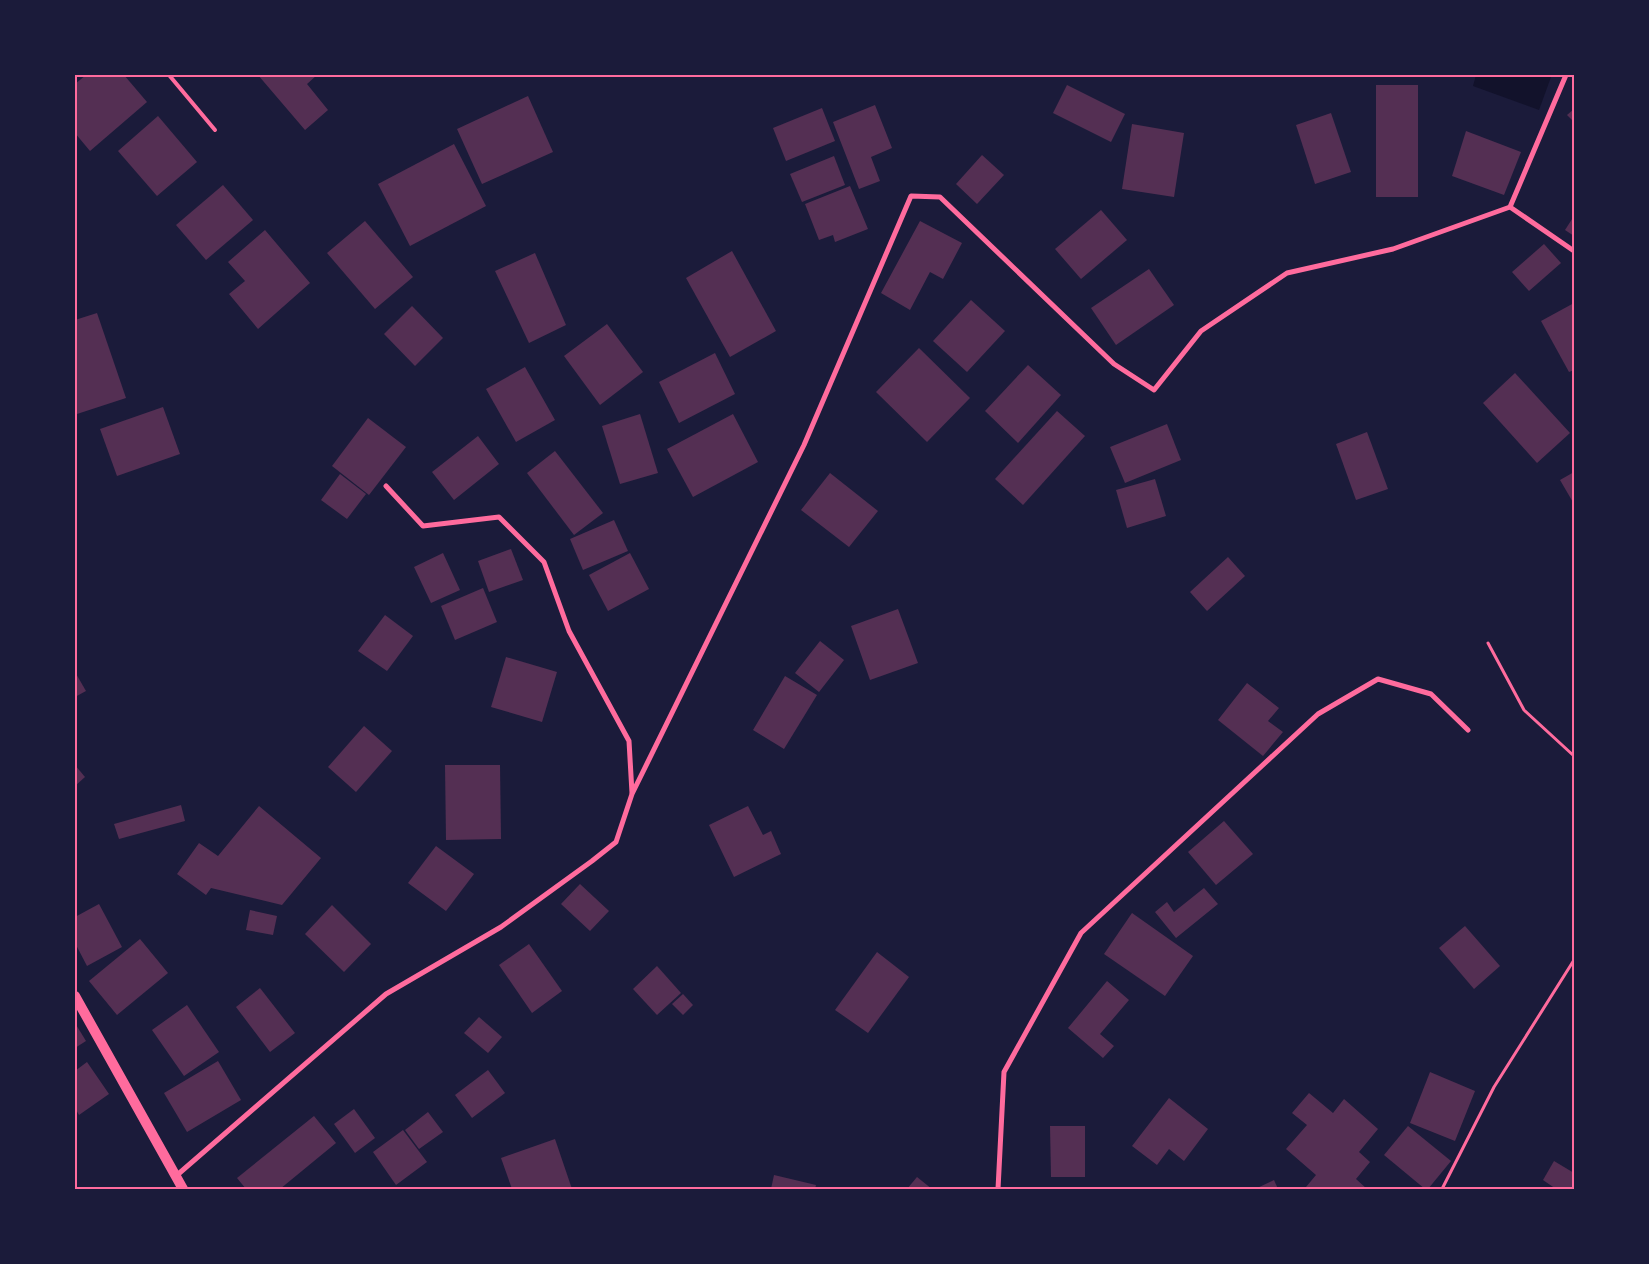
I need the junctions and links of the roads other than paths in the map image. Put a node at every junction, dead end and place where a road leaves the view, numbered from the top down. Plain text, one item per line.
1 (169, 75) edge
2 (1566, 75) edge
3 (215, 130) dead end
4 (1510, 207) junction
5 (1574, 251) edge
6 (386, 486) dead end
7 (1468, 730) dead end
8 (632, 794) junction
9 (75, 996) edge
10 (176, 1176) junction
11 (183, 1189) edge
12 (998, 1189) edge

1 - 3 lane
2 - 4 street
4 - 5 street
4 - 8 street
6 - 8 street
7 - 12 street
8 - 10 street
9 - 10 main road
10 - 11 main road

